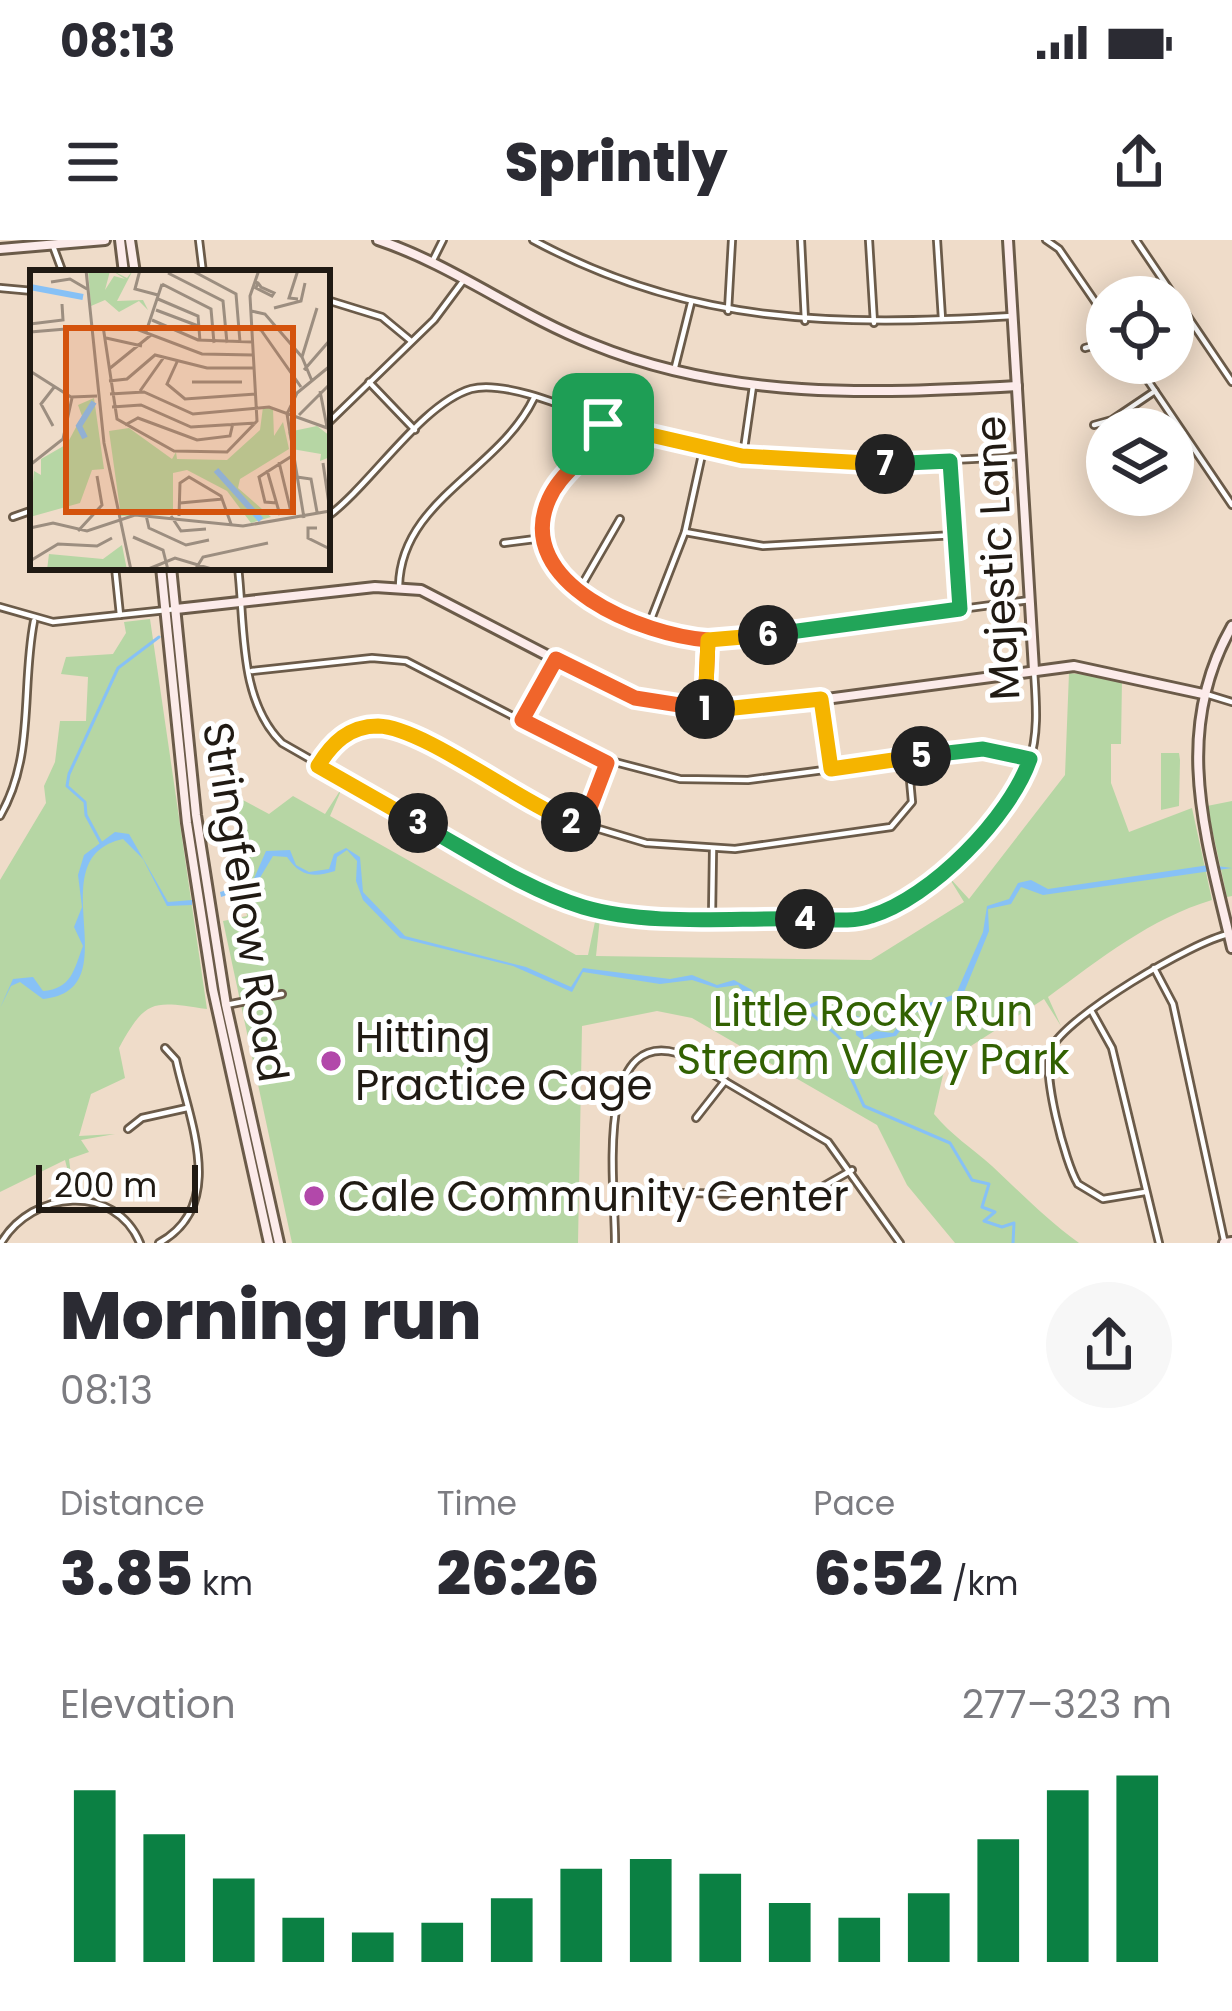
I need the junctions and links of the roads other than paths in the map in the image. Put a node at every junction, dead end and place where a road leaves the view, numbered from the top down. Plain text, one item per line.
1 (105, 240) edge
2 (120, 240) edge
3 (130, 240) edge
4 (199, 240) edge
5 (377, 240) edge
6 (443, 240) edge
7 (533, 240) edge
8 (732, 240) edge
9 (801, 240) edge
10 (869, 240) edge
11 (937, 240) edge
12 (1008, 240) edge
13 (1046, 240) edge
14 (1136, 240) edge
15 (52, 246) junction
16 (0, 249) edge
17 (432, 262) junction
18 (62, 270) edge
19 (124, 270) edge
20 (135, 270) edge
21 (203, 270) edge
22 (463, 281) junction
23 (0, 288) edge
24 (1086, 289) edge
25 (30, 291) edge
26 (330, 301) edge
27 (692, 303) junction
28 (728, 310) junction
29 (1012, 316) junction
30 (942, 320) junction
31 (805, 321) junction
32 (874, 323) junction
33 (411, 341) junction
34 (674, 371) junction
35 (369, 382) junction
36 (1232, 382) edge
37 (1150, 384) edge
38 (753, 386) junction
39 (1017, 386) junction
40 (1155, 392) junction
41 (534, 398) junction
42 (1130, 408) edge
43 (330, 414) edge
44 (333, 417) junction
45 (330, 420) edge
46 (603, 424) junction
47 (416, 431) junction
48 (703, 450) junction
49 (742, 456) junction
50 (1021, 457) junction
51 (950, 461) junction
52 (1232, 505) edge
53 (30, 511) edge
54 (330, 514) edge
55 (13, 517) dead end
56 (620, 519) dead end
57 (685, 532) junction
58 (955, 535) junction
59 (543, 538) junction
60 (504, 543) dead end
61 (115, 570) edge
62 (162, 570) edge
63 (171, 570) edge
64 (238, 570) edge
65 (399, 586) junction
66 (579, 590) junction
67 (1030, 600) junction
68 (241, 602) junction
69 (0, 608) edge
70 (171, 609) junction
71 (960, 609) junction
72 (120, 615) junction
73 (34, 621) junction
74 (1232, 626) edge
75 (647, 627) junction
76 (708, 640) junction
77 (556, 659) junction
78 (1034, 670) junction
79 (250, 671) junction
80 (1203, 694) junction
81 (821, 699) junction
82 (1232, 702) edge
83 (705, 711) junction
84 (522, 720) junction
85 (908, 758) junction
86 (1030, 759) junction
87 (607, 763) junction
88 (318, 766) junction
89 (831, 769) junction
90 (0, 816) edge
91 (583, 826) junction
92 (713, 850) junction
93 (712, 917) junction
94 (1229, 934) junction
95 (1232, 948) edge
96 (1154, 968) junction
97 (251, 984) dead end
98 (282, 994) dead end
99 (254, 1000) junction
100 (226, 1005) junction
101 (1093, 1012) junction
102 (165, 1048) dead end
103 (725, 1081) junction
104 (187, 1108) junction
105 (696, 1118) dead end
106 (128, 1129) dead end
107 (852, 1170) junction
108 (616, 1192) junction
109 (1145, 1192) junction
110 (1, 1243) edge
111 (140, 1243) edge
112 (159, 1243) edge
113 (269, 1243) edge
114 (279, 1243) edge
115 (615, 1243) edge
116 (900, 1243) edge
117 (1159, 1243) edge
118 (1227, 1243) edge

1 - 15 street
2 - 19 street
3 - 20 street
4 - 21 street
5 - 17 street
6 - 17 street
7 - 27 street
8 - 28 street
9 - 31 street
10 - 32 street
11 - 30 street
12 - 29 street, Majestic Lane
13 - 24 street
14 - 36 street
15 - 16 street
15 - 18 street
17 - 22 street
22 - 33 street
22 - 34 street
23 - 25 street
26 - 33 street
27 - 28 street
27 - 34 street
28 - 31 street
29 - 30 street
29 - 39 street, Majestic Lane
30 - 32 street
31 - 32 street
33 - 35 street
34 - 38 street
35 - 44 street
35 - 47 street
37 - 40 street
38 - 39 street
38 - 49 street
39 - 50 street, Majestic Lane
40 - 42 street
40 - 52 street
41 - 46 street
41 - 47 street
41 - 65 street
43 - 44 street
44 - 45 street
46 - 48 street
46 - 59 street
47 - 54 street
48 - 49 street
48 - 57 street
49 - 51 street
50 - 51 street
50 - 67 street, Majestic Lane
51 - 58 street
53 - 55 street
56 - 66 street
57 - 58 street
57 - 75 street
58 - 71 street
59 - 60 street
59 - 66 street
61 - 72 street
62 - 70 street, Stringfellow Road
63 - 70 street, Stringfellow Road
64 - 68 street, Majestic Lane
65 - 68 street
65 - 77 street
66 - 75 street
67 - 71 street
67 - 78 street, Majestic Lane
68 - 70 street
68 - 79 street, Majestic Lane
69 - 73 street
70 - 72 street
70 - 100 street, Stringfellow Road
70 - 113 street, Stringfellow Road
71 - 76 street
72 - 73 street
73 - 90 street
74 - 80 street
75 - 76 street
76 - 83 street
77 - 83 street
77 - 84 street
78 - 80 street
78 - 81 street
78 - 86 street, Majestic Lane
79 - 84 street
79 - 88 street, Majestic Lane
80 - 82 street
80 - 94 street
81 - 83 street
81 - 89 street
84 - 87 street
85 - 86 street
85 - 89 street
85 - 92 street
86 - 93 street, Majestic Lane
87 - 89 street
87 - 91 street
88 - 91 street
88 - 93 street, Majestic Lane
91 - 92 street
92 - 93 street
94 - 95 street
94 - 96 street
96 - 101 street
96 - 118 street
97 - 99 street
98 - 99 street
99 - 100 street
100 - 114 street, Stringfellow Road
101 - 109 street
101 - 109 street
102 - 104 street
103 - 105 street
103 - 107 street
103 - 108 street
104 - 106 street
104 - 112 street
107 - 108 street
107 - 116 street
108 - 115 street
109 - 117 street
110 - 111 street

